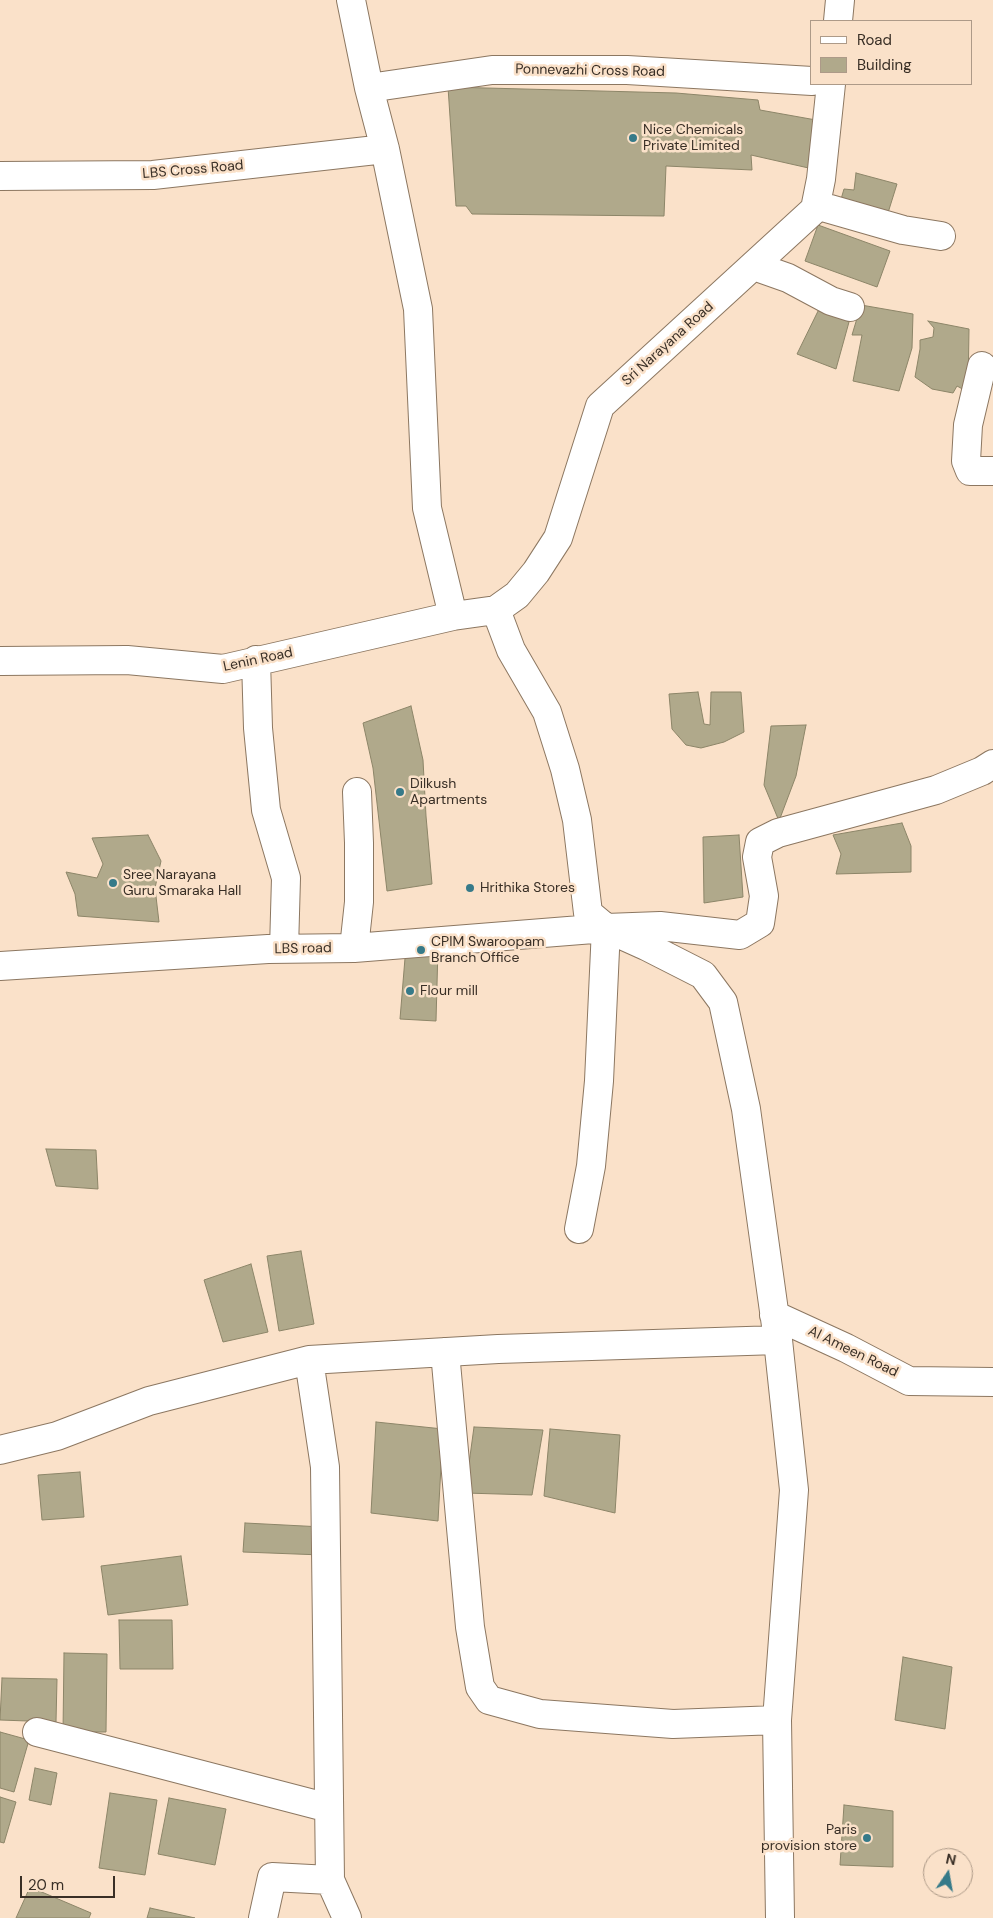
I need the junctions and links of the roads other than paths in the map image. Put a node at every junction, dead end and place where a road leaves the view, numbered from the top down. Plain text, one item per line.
1 (351, 0) edge
2 (840, 0) edge
3 (838, 20) edge
4 (810, 81) edge
5 (832, 85) edge
6 (369, 88) junction
7 (385, 149) junction
8 (0, 176) edge
9 (816, 205) junction
10 (941, 236) dead end
11 (754, 266) junction
12 (850, 307) dead end
13 (982, 366) dead end
14 (993, 471) edge
15 (496, 610) junction
16 (452, 616) junction
17 (256, 660) junction
18 (0, 661) edge
19 (993, 764) edge
20 (357, 792) dead end
21 (606, 928) junction
22 (354, 948) junction
23 (284, 949) junction
24 (0, 966) edge
25 (579, 1229) dead end
26 (776, 1327) junction
27 (445, 1352) junction
28 (309, 1360) junction
29 (993, 1382) edge
30 (0, 1450) edge
31 (778, 1720) junction
32 (37, 1732) dead end
33 (329, 1808) junction
34 (330, 1880) junction
35 (264, 1918) edge
36 (346, 1918) edge
37 (780, 1918) edge

1 - 6 street
2 - 3 street
4 - 6 street, Ponnevazhi Cross Road
5 - 9 street
6 - 7 street
7 - 8 street, LBS Cross Road
7 - 16 street
9 - 10 street
9 - 11 street, Sri Narayana Road
11 - 12 street
11 - 15 street, Sri Narayana Road
13 - 14 street
15 - 16 street, Lenin Road
15 - 21 street
16 - 17 street, Lenin Road
17 - 18 street, Lenin Road
17 - 23 street
19 - 21 street, LBS road
20 - 22 street
21 - 22 street, LBS road
21 - 25 street
21 - 26 street
22 - 23 street, LBS road
23 - 24 street, LBS road
26 - 27 street
26 - 29 street, Al Ameen Road
26 - 31 street
27 - 28 street
27 - 31 street
28 - 30 street
28 - 33 street
31 - 37 street
32 - 33 street
33 - 34 street
34 - 35 street
34 - 36 street

